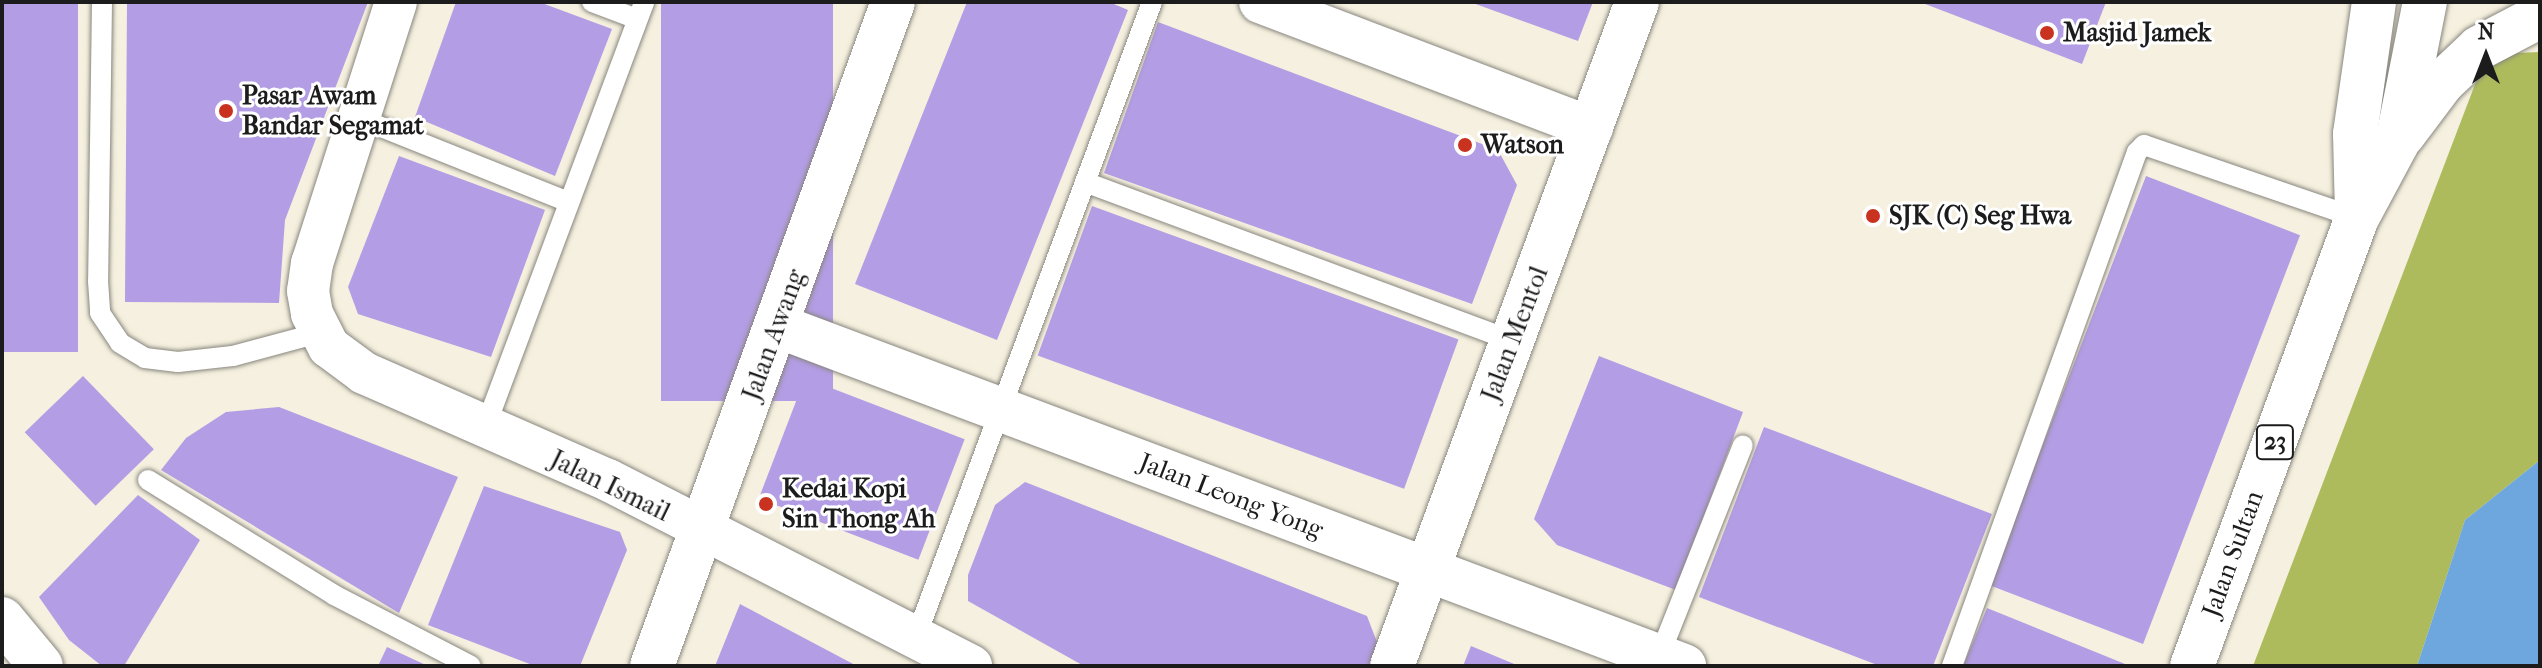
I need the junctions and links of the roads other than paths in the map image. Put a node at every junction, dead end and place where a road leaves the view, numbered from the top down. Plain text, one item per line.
1 (102, 2) edge
2 (396, 2) edge
3 (592, 2) edge
4 (893, 2) edge
5 (1152, 2) edge
6 (1260, 2) edge
7 (1637, 2) edge
8 (2374, 2) edge
9 (2425, 2) edge
10 (640, 10) edge
11 (2540, 16) edge
12 (356, 117) junction
13 (1592, 128) junction
14 (2397, 143) junction
15 (1085, 182) junction
16 (569, 202) junction
17 (2357, 218) junction
18 (778, 326) junction
19 (319, 333) junction
20 (1512, 341) junction
21 (1000, 410) junction
22 (485, 428) junction
23 (1743, 445) dead end
24 (148, 480) dead end
25 (700, 531) junction
26 (1427, 570) junction
27 (2, 619) edge
28 (916, 637) junction
29 (1666, 663) edge
30 (41, 666) edge
31 (471, 666) edge
32 (652, 666) edge
33 (971, 666) edge
34 (1392, 666) edge
35 (1952, 666) edge
36 (2192, 666) edge

1 - 19 lane
2 - 12 street
3 - 10 lane
4 - 18 main road, Jalan Awang
5 - 15 lane
6 - 13 street
7 - 13 main road, Jalan Mentol
8 - 17 main road, Jalan Sultan / 23
9 - 14 main road, Jalan Sultan / 23
10 - 16 lane
11 - 14 main road
12 - 16 lane
12 - 19 street
13 - 20 main road, Jalan Mentol
14 - 17 main road, Jalan Sultan / 23
15 - 20 lane
15 - 21 lane
16 - 22 lane
17 - 35 lane
17 - 36 main road, Jalan Sultan / 23
18 - 21 main road, Jalan Leong Yong
18 - 25 main road, Jalan Awang
19 - 22 street, Jalan Ismail
20 - 26 main road, Jalan Mentol
21 - 26 main road, Jalan Leong Yong
21 - 28 lane
22 - 25 street, Jalan Ismail
23 - 29 lane
24 - 31 lane
25 - 28 street, Jalan Ismail
25 - 32 main road, Jalan Awang
26 - 29 main road, Jalan Leong Yong
26 - 34 main road, Jalan Mentol
27 - 30 main road
28 - 33 street, Jalan Ismail

